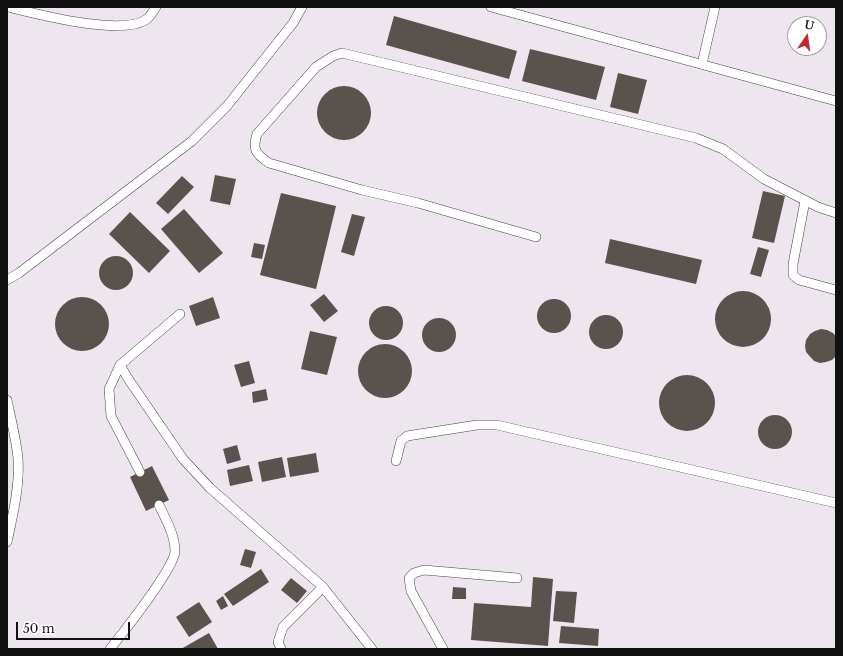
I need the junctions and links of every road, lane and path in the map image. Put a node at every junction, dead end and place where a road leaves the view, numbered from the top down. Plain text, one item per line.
1 (8, 7) edge
2 (156, 7) edge
3 (302, 7) edge
4 (491, 7) edge
5 (715, 7) edge
6 (702, 64) junction
7 (836, 101) edge
8 (805, 201) junction
9 (836, 213) edge
10 (536, 237) dead end
11 (7, 280) edge
12 (836, 290) edge
13 (180, 314) dead end
14 (120, 365) junction
15 (7, 400) edge
16 (396, 461) dead end
17 (140, 472) dead end
18 (836, 503) edge
19 (159, 505) dead end
20 (7, 542) edge
21 (517, 578) dead end
22 (323, 587) junction
23 (110, 649) edge
24 (281, 649) edge
25 (372, 649) edge
26 (443, 649) edge

1 - 2 lane
3 - 11 lane
4 - 6 lane
5 - 6 lane
6 - 7 lane
8 - 9 lane
8 - 10 lane
8 - 12 lane
13 - 14 lane
14 - 17 lane
14 - 22 lane
15 - 20 lane
16 - 18 lane
19 - 23 lane
21 - 26 lane
22 - 24 lane
22 - 25 lane

